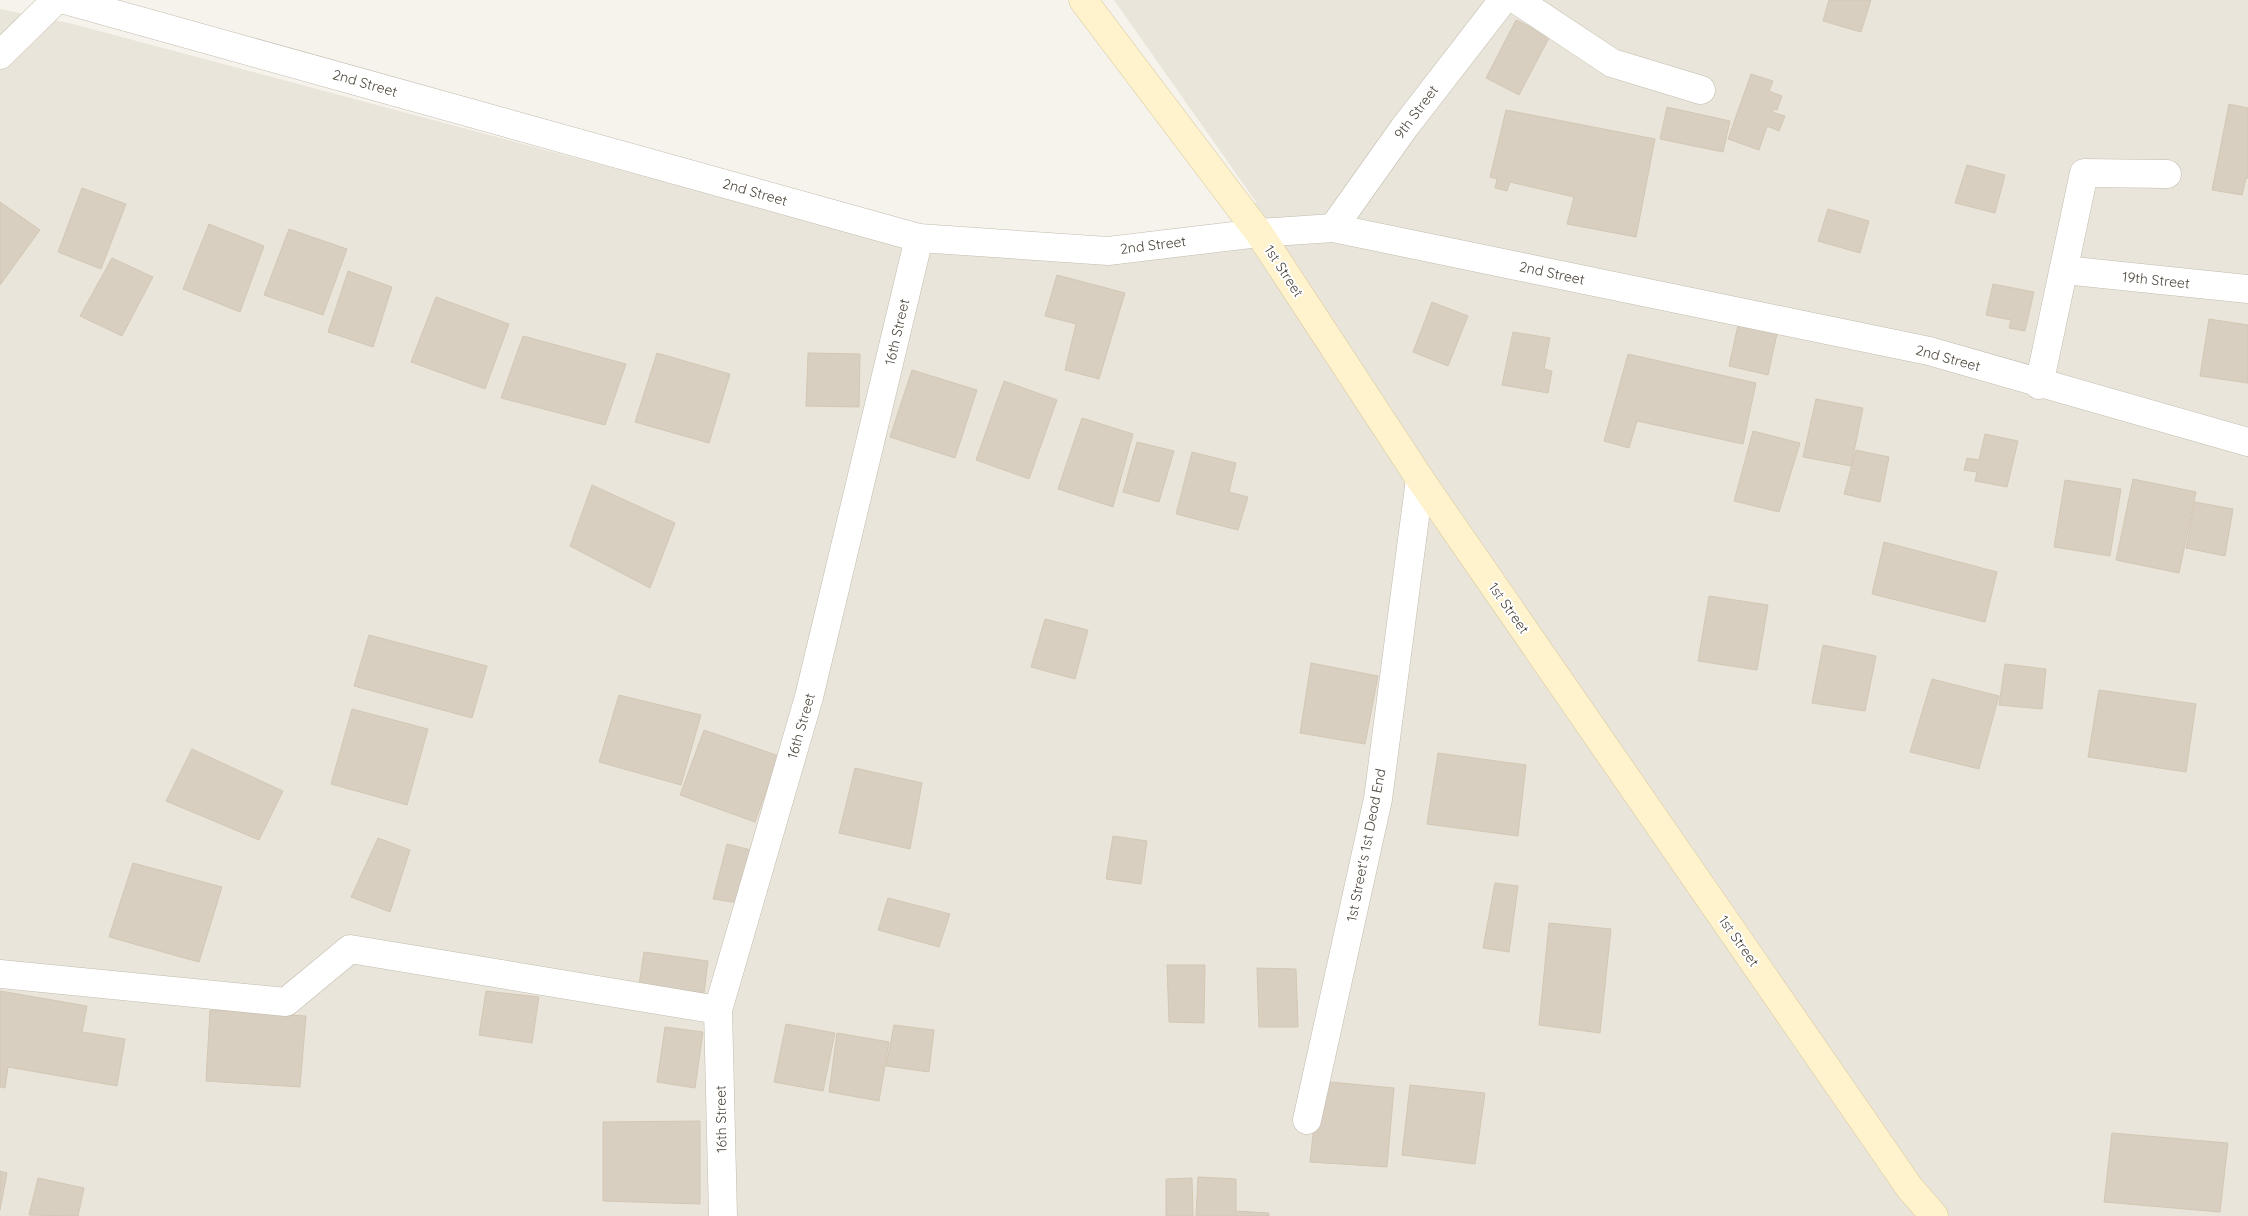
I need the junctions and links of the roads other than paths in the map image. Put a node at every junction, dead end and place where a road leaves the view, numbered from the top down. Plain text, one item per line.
1 (56, 0) edge
2 (65, 0) edge
3 (1084, 0) edge
4 (1503, 0) edge
5 (1518, 0) edge
6 (0, 55) edge
7 (1701, 90) dead end
8 (2167, 174) dead end
9 (1333, 228) junction
10 (1259, 233) junction
11 (919, 238) junction
12 (2064, 270) junction
13 (2248, 289) edge
14 (2039, 384) junction
15 (2248, 442) edge
16 (1420, 479) junction
17 (0, 974) edge
18 (718, 1010) junction
19 (1307, 1120) dead end
20 (723, 1216) edge
21 (1934, 1216) edge

1 - 6 street
2 - 11 street, 2nd Street
3 - 10 main road, 1st Street
4 - 9 street, 9th Street
5 - 7 street
8 - 12 street
9 - 10 street, 2nd Street
9 - 14 street, 2nd Street
10 - 11 street, 2nd Street
10 - 16 main road, 1st Street
11 - 18 street, 16th Street
12 - 13 street, 19th Street
12 - 14 street
14 - 15 street, 2nd Street
16 - 19 street, 1st Street's 1st Dead End
16 - 21 main road, 1st Street
17 - 18 street
18 - 20 street, 16th Street

